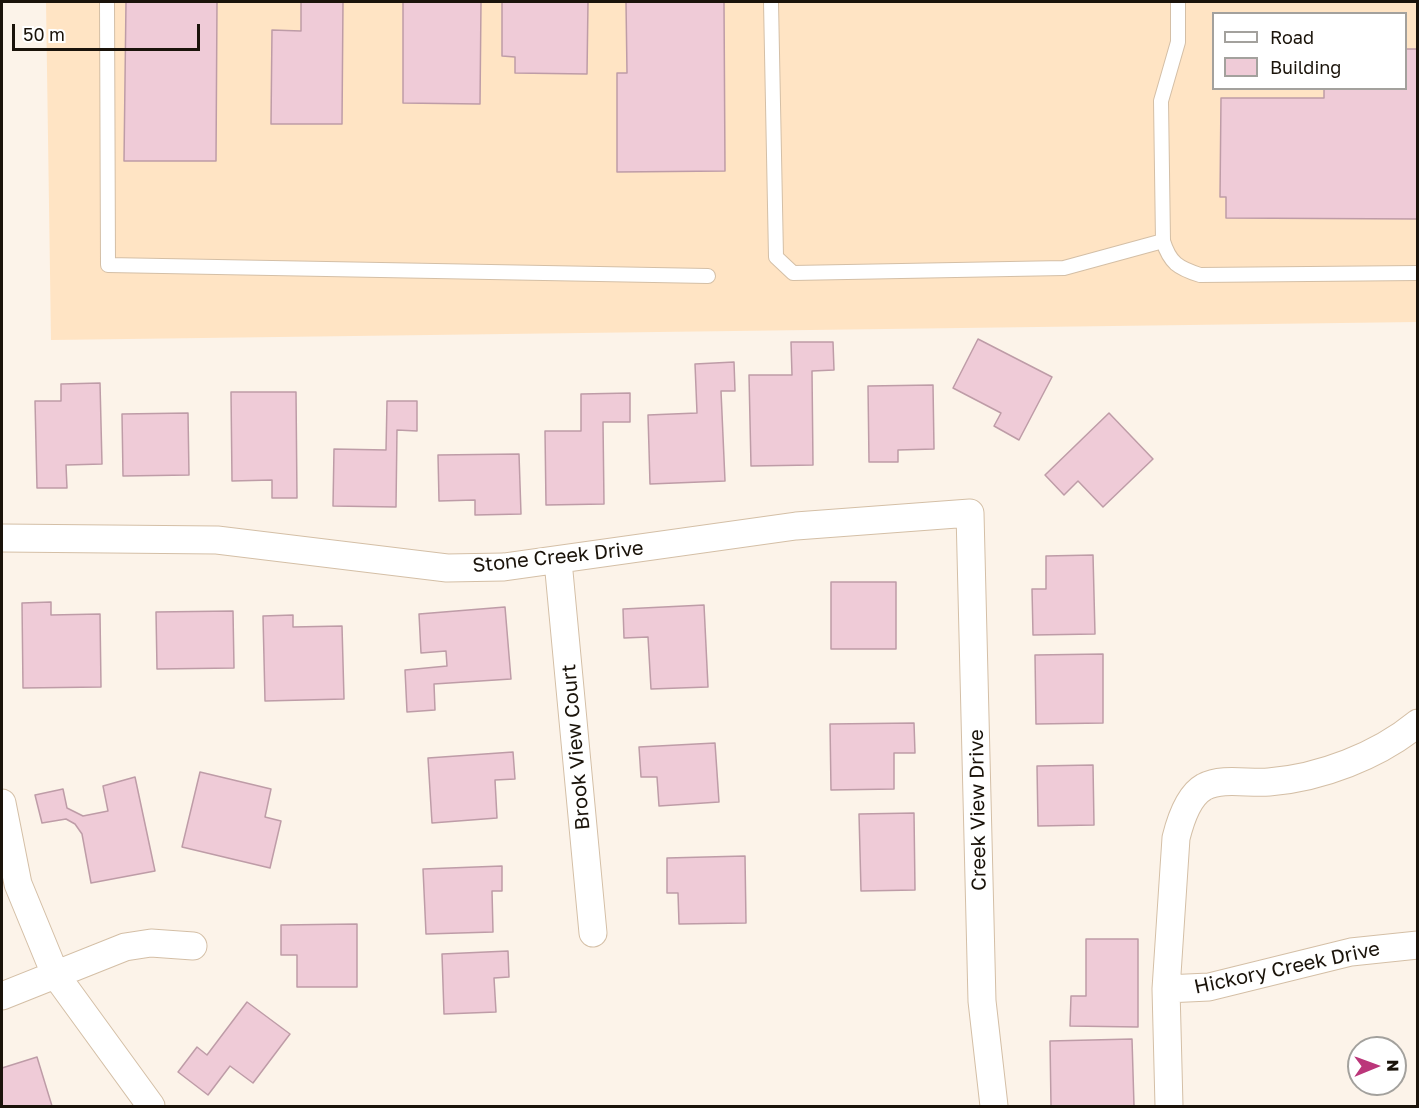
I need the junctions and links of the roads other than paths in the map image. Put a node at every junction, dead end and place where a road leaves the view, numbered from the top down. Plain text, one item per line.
1 (107, 2) edge
2 (771, 2) edge
3 (1178, 2) edge
4 (1163, 241) junction
5 (1418, 273) edge
6 (708, 276) dead end
7 (970, 513) joint
8 (2, 538) edge
9 (558, 561) junction
10 (1418, 723) edge
11 (2, 803) edge
12 (593, 933) dead end
13 (1418, 945) edge
14 (193, 946) dead end
15 (55, 974) junction
16 (1167, 989) junction
17 (2, 996) edge
18 (151, 1107) edge
19 (994, 1107) edge
20 (1169, 1107) edge

1 - 6 lane
2 - 4 lane
3 - 4 lane
4 - 5 lane
7 - 9 street, Stone Creek Drive
7 - 19 street, Creek View Drive
8 - 9 street, Stone Creek Drive
9 - 12 street, Brook View Court
10 - 16 street
11 - 15 street
13 - 16 street, Hickory Creek Drive
14 - 15 street
15 - 17 street
15 - 18 street
16 - 20 street, Hickory Creek Drive

